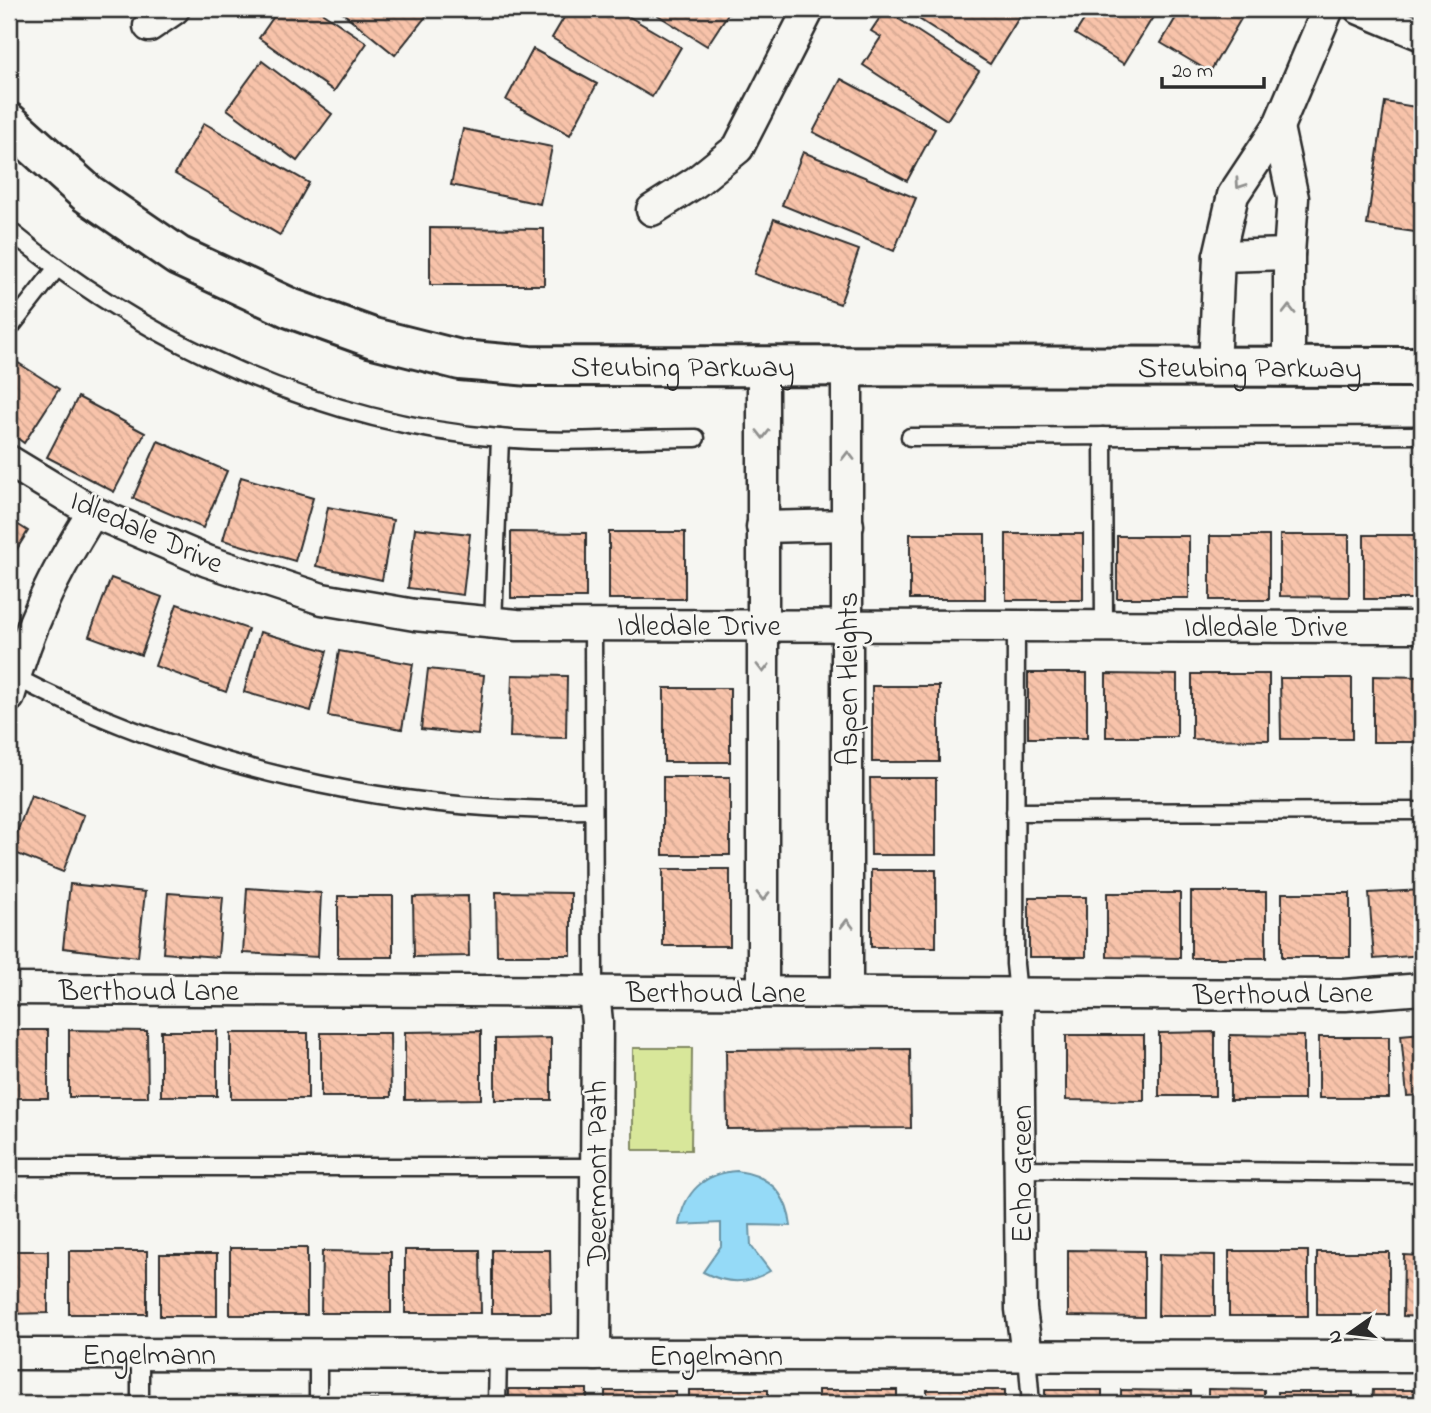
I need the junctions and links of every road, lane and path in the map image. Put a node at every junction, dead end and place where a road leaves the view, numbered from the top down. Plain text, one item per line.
1 (174, 9) edge
2 (808, 9) edge
3 (1328, 9) edge
4 (1360, 9) edge
5 (149, 26) dead end
6 (1422, 35) edge
7 (9, 123) edge
8 (1278, 127) junction
9 (652, 211) dead end
10 (9, 230) edge
11 (1289, 254) junction
12 (1219, 256) junction
13 (56, 269) junction
14 (9, 329) edge
15 (1289, 365) junction
16 (763, 366) junction
17 (847, 366) junction
18 (1214, 367) junction
19 (1422, 367) edge
20 (1422, 435) edge
21 (1103, 436) junction
22 (910, 437) dead end
23 (500, 438) junction
24 (696, 438) dead end
25 (9, 461) edge
26 (93, 512) junction
27 (848, 524) junction
28 (762, 527) junction
29 (493, 624) junction
30 (593, 625) junction
31 (763, 626) junction
32 (847, 626) junction
33 (1016, 626) junction
34 (1104, 626) junction
35 (1422, 627) edge
36 (11, 682) edge
37 (592, 810) junction
38 (1422, 810) edge
39 (1015, 812) junction
40 (9, 989) edge
41 (1422, 989) edge
42 (594, 992) junction
43 (763, 992) junction
44 (847, 993) junction
45 (1018, 994) junction
46 (9, 1167) edge
47 (596, 1167) junction
48 (1020, 1169) junction
49 (1422, 1173) edge
50 (9, 1354) edge
51 (140, 1354) junction
52 (1027, 1354) junction
53 (318, 1355) junction
54 (498, 1355) junction
55 (595, 1355) junction
56 (1422, 1356) edge
57 (140, 1404) edge
58 (318, 1404) edge
59 (497, 1404) edge
60 (1031, 1404) edge

1 - 5 street
2 - 9 street
3 - 8 street
4 - 6 street
7 - 16 street, Steubing Parkway
8 - 11 street
8 -> 12 street
10 - 13 lane
11 - 12 street
15 -> 11 street
12 - 18 street
13 - 14 lane
13 - 23 lane
15 - 18 street, Steubing Parkway
15 - 19 street, Steubing Parkway
16 - 17 street, Steubing Parkway
16 -> 28 street
17 - 18 street, Steubing Parkway
27 -> 17 street, Aspen Heights
20 - 21 lane
21 - 22 lane
21 - 34 lane
23 - 24 lane
23 - 29 lane
25 - 26 street, Idledale Drive
26 - 29 street, Idledale Drive
26 - 36 street
27 - 28 street
27 - 32 street, Aspen Heights
28 - 31 street
29 - 30 street, Idledale Drive
30 - 31 street, Idledale Drive
30 - 37 lane
31 - 32 street, Idledale Drive
31 -> 43 street
32 - 33 street, Idledale Drive
44 -> 32 street, Aspen Heights
33 - 34 street, Idledale Drive
33 - 39 lane
34 - 35 street, Idledale Drive
36 - 37 lane
37 - 42 lane
38 - 39 lane
39 - 45 lane
40 - 42 street, Berthoud Lane
41 - 45 street, Berthoud Lane
42 - 43 street, Berthoud Lane
42 - 47 street, Deermont Path
43 - 44 street, Berthoud Lane
44 - 45 street, Berthoud Lane
45 - 48 street, Echo Green
46 - 47 lane
47 - 55 street, Deermont Path
48 - 49 lane
48 - 52 street, Echo Green
50 - 51 street, Engelmann
51 - 53 street, Engelmann
51 - 57 lane
52 - 55 street, Engelmann
52 - 56 street, Engelmann
52 - 60 lane
53 - 54 street, Engelmann
53 - 58 lane
54 - 55 street, Engelmann
54 - 59 lane

